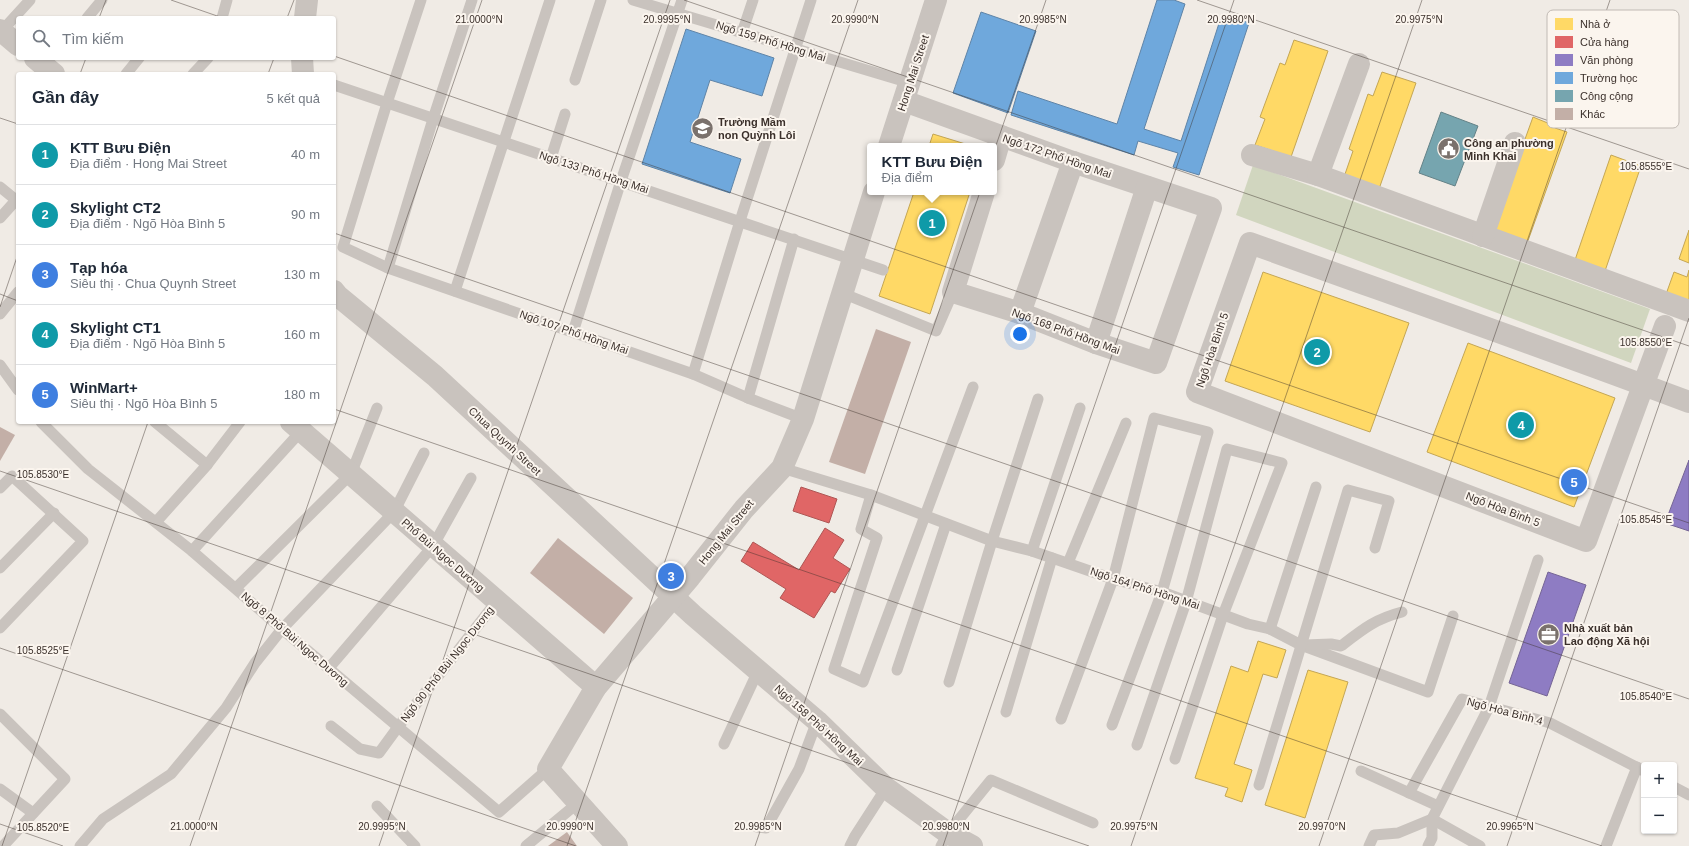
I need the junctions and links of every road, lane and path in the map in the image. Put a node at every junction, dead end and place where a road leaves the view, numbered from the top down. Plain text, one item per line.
1 (30, 0) edge
2 (102, 0) edge
3 (227, 0) edge
4 (307, 0) edge
5 (422, 0) edge
6 (472, 0) edge
7 (550, 0) edge
8 (601, 0) edge
9 (633, 0) edge
10 (682, 0) edge
11 (753, 0) edge
12 (811, 0) edge
13 (936, 0) edge
14 (678, 13) junction
15 (19, 16) edge
16 (89, 16) edge
17 (223, 16) edge
18 (305, 16) edge
19 (16, 20) edge
20 (742, 33) junction
21 (5, 35) edge
22 (796, 49) junction
23 (137, 60) edge
24 (206, 60) edge
25 (302, 60) edge
26 (1359, 64) dead end
27 (128, 72) edge
28 (195, 72) edge
29 (303, 72) edge
30 (575, 80) dead end
31 (336, 86) edge
32 (907, 92) junction
33 (387, 103) junction
34 (565, 114) dead end
35 (433, 119) junction
36 (1001, 136) junction
37 (504, 142) junction
38 (890, 143) edge
39 (1515, 143) dead end
40 (997, 150) edge
41 (1252, 155) dead end
42 (551, 158) junction
43 (1073, 162) junction
44 (1318, 175) junction
45 (621, 181) junction
46 (0, 187) edge
47 (1147, 187) junction
48 (873, 195) edge
49 (983, 195) edge
50 (16, 198) edge
51 (16, 200) edge
52 (0, 218) edge
53 (740, 221) junction
54 (1483, 236) junction
55 (794, 239) junction
56 (853, 258) junction
57 (388, 268) junction
58 (883, 270) dead end
59 (455, 291) junction
60 (953, 292) junction
61 (842, 293) junction
62 (16, 294) edge
63 (336, 294) edge
64 (1689, 311) edge
65 (1020, 313) junction
66 (0, 314) edge
67 (1665, 326) dead end
68 (573, 332) junction
69 (1096, 343) junction
70 (1156, 363) joint
71 (0, 365) edge
72 (693, 374) junction
73 (1643, 385) junction
74 (16, 387) edge
75 (973, 388) dead end
76 (748, 398) junction
77 (1038, 399) dead end
78 (1689, 402) edge
79 (378, 408) dead end
80 (1080, 408) dead end
81 (803, 419) junction
82 (1126, 423) dead end
83 (44, 424) edge
84 (157, 424) edge
85 (238, 424) edge
86 (300, 425) edge
87 (424, 454) dead end
88 (207, 465) junction
89 (782, 468) junction
90 (351, 474) junction
91 (471, 478) dead end
92 (1316, 487) dead end
93 (0, 488) edge
94 (871, 495) junction
95 (394, 512) junction
96 (54, 514) junction
97 (924, 516) junction
98 (156, 522) junction
99 (946, 524) junction
100 (992, 541) junction
101 (433, 546) junction
102 (1375, 548) dead end
103 (192, 551) junction
104 (1032, 551) junction
105 (1052, 558) junction
106 (1538, 560) dead end
107 (1068, 563) junction
108 (0, 568) edge
109 (1113, 579) junction
110 (236, 588) junction
111 (1162, 592) junction
112 (673, 596) junction
113 (497, 601) junction
114 (1186, 602) junction
115 (1402, 612) dead end
116 (1223, 615) junction
117 (1453, 616) dead end
118 (0, 628) edge
119 (282, 629) junction
120 (1270, 629) junction
121 (1301, 645) junction
122 (329, 668) junction
123 (897, 670) dead end
124 (758, 671) junction
125 (949, 682) dead end
126 (596, 687) junction
127 (1489, 707) junction
128 (1006, 712) dead end
129 (0, 714) edge
130 (1062, 719) dead end
131 (817, 721) junction
132 (1112, 725) dead end
133 (331, 726) dead end
134 (398, 727) junction
135 (724, 744) dead end
136 (1137, 745) dead end
137 (1175, 759) dead end
138 (548, 769) junction
139 (1641, 769) edge
140 (1361, 771) dead end
141 (1259, 785) dead end
142 (886, 788) junction
143 (0, 789) edge
144 (1677, 789) edge
145 (1409, 793) junction
146 (1689, 795) edge
147 (580, 802) junction
148 (377, 806) dead end
149 (1438, 806) junction
150 (33, 813) junction
151 (1432, 819) junction
152 (1093, 823) dead end
153 (757, 828) dead end
154 (944, 840) edge
155 (3, 846) edge
156 (80, 846) edge
157 (415, 846) edge
158 (526, 846) edge
159 (617, 846) edge
160 (850, 846) edge
161 (972, 846) edge
162 (1369, 846) edge
163 (1428, 846) edge
164 (1480, 846) edge
165 (1606, 846) edge

1 - 15 lane
2 - 16 lane
3 - 17 lane
4 - 18 street
5 - 33 lane
6 - 35 lane
7 - 37 lane
8 - 30 lane
9 - 14 lane, Ngõ 159 Phố Hồng Mai
10 - 14 lane
11 - 20 lane
12 - 22 lane
13 - 32 street, Hong Mai Street
14 - 20 lane, Ngõ 159 Phố Hồng Mai
14 - 45 lane
19 - 21 lane
20 - 22 lane, Ngõ 159 Phố Hồng Mai
22 - 32 lane, Ngõ 159 Phố Hồng Mai
22 - 53 lane
23 - 27 lane
24 - 28 lane
25 - 29 street
26 - 44 street
31 - 33 lane, Ngõ 133 Phố Hồng Mai
32 - 36 street, Ngõ 172 Phố Hồng Mai
32 - 38 street, Hong Mai Street
33 - 35 lane, Ngõ 133 Phố Hồng Mai
33 - 57 lane, Ngõ 107 Phố Hồng Mai
34 - 42 lane
35 - 37 lane, Ngõ 133 Phố Hồng Mai
35 - 57 lane
36 - 40 street
36 - 43 street, Ngõ 172 Phố Hồng Mai
37 - 42 lane, Ngõ 133 Phố Hồng Mai
37 - 59 lane
39 - 54 street
41 - 44 street
42 - 45 lane, Ngõ 133 Phố Hồng Mai
43 - 47 street, Ngõ 172 Phố Hồng Mai
43 - 65 street
44 - 54 street
45 - 53 lane, Ngõ 133 Phố Hồng Mai
45 - 68 lane
46 - 50 lane
47 - 69 street
47 - 70 street, Ngõ 172 Phố Hồng Mai
48 - 56 street, Hong Mai Street
49 - 60 street
51 - 52 lane
53 - 55 lane, Ngõ 133 Phố Hồng Mai
53 - 72 lane
54 - 64 street
55 - 56 lane, Ngõ 133 Phố Hồng Mai
55 - 76 lane
56 - 58 lane, Ngõ 133 Phố Hồng Mai
56 - 61 street, Hong Mai Street
57 - 59 lane, Ngõ 107 Phố Hồng Mai
59 - 68 lane, Ngõ 107 Phố Hồng Mai
60 - 61 lane
60 - 65 street, Ngõ 168 Phố Hồng Mai
61 - 81 street, Hong Mai Street
62 - 66 lane
63 - 112 street, Chua Quynh Street
65 - 69 street, Ngõ 168 Phố Hồng Mai
67 - 73 street, Ngõ Hòa Bình 5
68 - 72 lane, Ngõ 107 Phố Hồng Mai
69 - 70 street, Ngõ 168 Phố Hồng Mai
71 - 74 lane
72 - 76 lane, Ngõ 107 Phố Hồng Mai
73 - 73 street, Ngõ Hòa Bình 5
73 - 78 street, Ngõ Hòa Bình 5
75 - 97 lane
76 - 81 lane, Ngõ 107 Phố Hồng Mai
77 - 100 lane
79 - 90 lane
80 - 104 lane
81 - 89 street, Hong Mai Street
82 - 107 lane
83 - 98 lane, Ngõ 8 Phố Bùi Ngọc Dương
84 - 88 lane
85 - 88 lane
86 - 90 street, Phố Bùi Ngọc Dương
86 - 103 lane
87 - 95 lane
88 - 98 lane
89 - 94 lane, Ngõ 164 Phố Hồng Mai
89 - 112 street, Hong Mai Street
90 - 95 street, Phố Bùi Ngọc Dương
90 - 110 lane
91 - 101 lane
92 - 120 lane
93 - 96 lane
94 - 97 lane, Ngõ 164 Phố Hồng Mai
94 - 97 lane
95 - 101 street, Phố Bùi Ngọc Dương
95 - 119 lane
96 - 108 lane
96 - 118 lane
97 - 99 lane, Ngõ 164 Phố Hồng Mai
98 - 103 lane, Ngõ 8 Phố Bùi Ngọc Dương
99 - 100 lane, Ngõ 164 Phố Hồng Mai
99 - 123 lane
100 - 104 lane, Ngõ 164 Phố Hồng Mai
100 - 125 lane
101 - 113 street, Phố Bùi Ngọc Dương
101 - 122 lane
102 - 121 lane
103 - 110 lane, Ngõ 8 Phố Bùi Ngọc Dương
104 - 105 lane, Ngõ 164 Phố Hồng Mai
105 - 107 lane, Ngõ 164 Phố Hồng Mai
105 - 128 lane
106 - 127 lane
107 - 109 lane, Ngõ 164 Phố Hồng Mai
109 - 111 lane, Ngõ 164 Phố Hồng Mai
109 - 111 lane
109 - 130 lane
110 - 119 lane, Ngõ 8 Phố Bùi Ngọc Dương
111 - 114 lane, Ngõ 164 Phố Hồng Mai
111 - 132 lane
112 - 124 street, Ngõ 158 Phố Hồng Mai
112 - 126 street, Hong Mai Street
113 - 126 street, Phố Bùi Ngọc Dương
113 - 134 lane, Ngõ 90 Phố Bùi Ngọc Dương
114 - 116 lane, Ngõ 164 Phố Hồng Mai
114 - 116 lane
114 - 136 lane
115 - 121 lane
116 - 120 lane, Ngõ 164 Phố Hồng Mai
116 - 137 lane
117 - 121 lane, Ngõ 164 Phố Hồng Mai
119 - 122 lane, Ngõ 8 Phố Bùi Ngọc Dương
119 - 156 lane
120 - 121 lane, Ngõ 164 Phố Hồng Mai
121 - 141 lane
122 - 134 lane, Ngõ 8 Phố Bùi Ngọc Dương
124 - 131 street, Ngõ 158 Phố Hồng Mai
124 - 135 lane
126 - 138 street, Hong Mai Street
127 - 139 lane, Ngõ Hòa Bình 4
127 - 145 lane, Ngõ Hòa Bình 4
127 - 149 lane
129 - 150 lane
131 - 142 street, Ngõ 158 Phố Hồng Mai
131 - 153 lane
133 - 134 lane, Ngõ 90 Phố Bùi Ngọc Dương
134 - 138 lane, Ngõ 8 Phố Bùi Ngọc Dương
138 - 147 street
139 - 165 lane
140 - 145 lane
142 - 154 street, Ngõ 158 Phố Hồng Mai
142 - 160 lane
143 - 150 lane
144 - 146 lane
145 - 149 lane
147 - 158 lane
147 - 159 street
148 - 157 lane
149 - 151 lane
150 - 155 lane
151 - 162 lane
151 - 163 lane
151 - 164 lane
152 - 154 lane
154 - 161 street, Ngõ 158 Phố Hồng Mai

